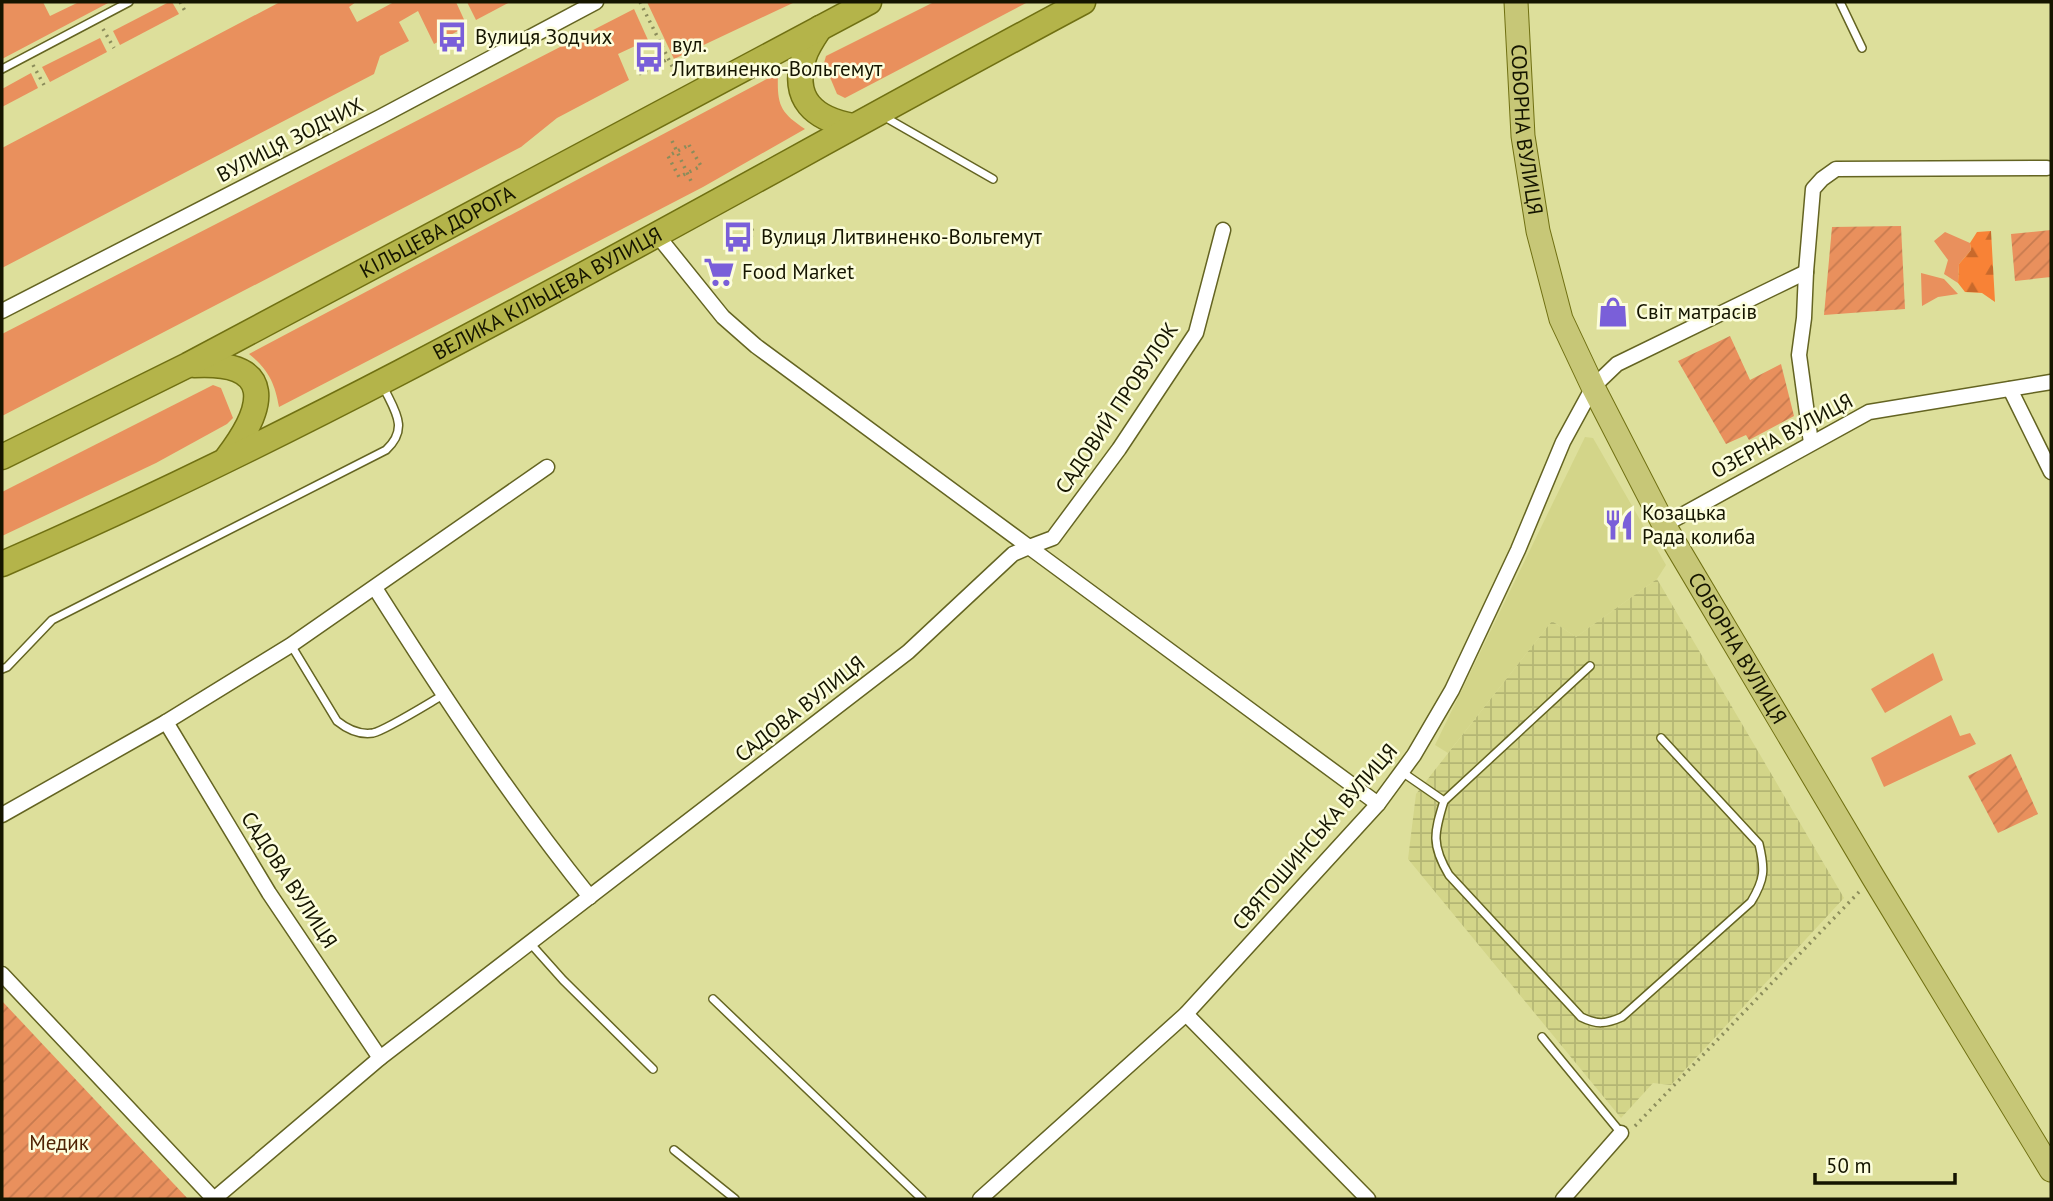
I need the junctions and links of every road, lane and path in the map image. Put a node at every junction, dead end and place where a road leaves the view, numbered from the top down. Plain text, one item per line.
1 (129, 2) edge
2 (180, 2) edge
3 (596, 2) edge
4 (640, 2) edge
5 (869, 2) edge
6 (1083, 2) edge
7 (1516, 2) edge
8 (1840, 2) edge
9 (185, 11) dead end
10 (97, 19) junction
11 (820, 27) junction
12 (114, 48) dead end
13 (1862, 48) dead end
14 (28, 55) junction
15 (669, 59) junction
16 (2, 69) edge
17 (676, 72) dead end
18 (639, 74) dead end
19 (44, 85) dead end
20 (876, 112) junction
21 (853, 125) junction
22 (672, 141) dead end
23 (677, 151) junction
24 (2047, 168) dead end
25 (687, 173) junction
26 (993, 179) dead end
27 (691, 181) dead end
28 (748, 223) dead end
29 (1223, 230) dead end
30 (657, 235) junction
31 (732, 245) dead end
32 (1806, 272) junction
33 (2, 311) edge
34 (188, 365) junction
35 (381, 382) junction
36 (2051, 383) edge
37 (1593, 387) junction
38 (2010, 389) junction
39 (1811, 443) junction
40 (2, 457) edge
41 (224, 461) junction
42 (547, 467) dead end
43 (2051, 472) edge
44 (1664, 525) junction
45 (1029, 547) junction
46 (2, 564) edge
47 (375, 588) junction
48 (290, 645) junction
49 (1590, 666) dead end
50 (2, 669) edge
51 (443, 695) junction
52 (166, 722) junction
53 (1661, 738) dead end
54 (1402, 772) junction
55 (1444, 801) junction
56 (1378, 804) junction
57 (2, 815) edge
58 (1873, 877) junction
59 (590, 897) junction
60 (530, 943) junction
61 (2, 974) edge
62 (713, 999) dead end
63 (1186, 1014) junction
64 (1542, 1037) dead end
65 (380, 1058) junction
66 (653, 1069) dead end
67 (1621, 1133) junction
68 (674, 1150) dead end
69 (2051, 1170) edge
70 (214, 1199) edge
71 (735, 1199) edge
72 (922, 1199) edge
73 (980, 1199) edge
74 (1368, 1199) edge
75 (1563, 1199) edge

1 - 10 lane
2 - 9 path
3 - 33 street, ВУЛИЦЯ ЗОДЧИХ
4 - 15 path
5 - 11 highway, КІЛЬЦЕВА ДОРОГА
6 - 20 highway, ВЕЛИКА КІЛЬЦЕВА ВУЛИЦЯ
7 - 37 main road, СОБОРНА ВУЛИЦЯ
8 - 13 lane
10 - 12 path
10 - 14 lane
11 - 21 highway
11 - 34 highway, КІЛЬЦЕВА ДОРОГА
14 - 16 lane
14 - 19 path
15 - 17 path
15 - 18 path
20 - 21 highway, ВЕЛИКА КІЛЬЦЕВА ВУЛИЦЯ
20 - 26 lane
21 - 30 highway, ВЕЛИКА КІЛЬЦЕВА ВУЛИЦЯ
22 - 23 path
23 - 25 path
23 - 25 path
23 - 25 path
24 - 32 street
25 - 27 path
28 - 31 path
29 - 45 street, САДОВИЙ ПРОВУЛОК
30 - 35 highway, ВЕЛИКА КІЛЬЦЕВА ВУЛИЦЯ
30 - 45 street
32 - 37 street
32 - 39 street
34 - 40 highway, КІЛЬЦЕВА ДОРОГА
34 - 41 highway
35 - 41 highway, ВЕЛИКА КІЛЬЦЕВА ВУЛИЦЯ
35 - 50 lane
36 - 38 street, ОЗЕРНА ВУЛИЦЯ
37 - 44 main road, СОБОРНА ВУЛИЦЯ
37 - 54 street, СВЯТОШИНСЬКА ВУЛИЦЯ
38 - 39 street, ОЗЕРНА ВУЛИЦЯ
38 - 43 street
39 - 44 street, ОЗЕРНА ВУЛИЦЯ
41 - 46 highway, ВЕЛИКА КІЛЬЦЕВА ВУЛИЦЯ
42 - 47 street
44 - 58 main road, СОБОРНА ВУЛИЦЯ
45 - 56 street
45 - 59 street, САДОВА ВУЛИЦЯ
47 - 48 street
47 - 51 street
48 - 51 lane
48 - 52 street
49 - 55 lane
51 - 59 street
52 - 57 street
52 - 65 street, САДОВА ВУЛИЦЯ
53 - 55 lane
54 - 55 lane
54 - 56 street, СВЯТОШИНСЬКА ВУЛИЦЯ
56 - 63 street, СВЯТОШИНСЬКА ВУЛИЦЯ
58 - 67 path
58 - 69 main road, СОБОРНА ВУЛИЦЯ
59 - 60 street, САДОВА ВУЛИЦЯ
60 - 65 street, САДОВА ВУЛИЦЯ
60 - 66 lane
61 - 70 street, САДОВА ВУЛИЦЯ
62 - 72 lane
63 - 73 street, СВЯТОШИНСЬКА ВУЛИЦЯ
63 - 74 street
64 - 67 lane
65 - 70 street, САДОВА ВУЛИЦЯ
67 - 75 street
68 - 71 lane

